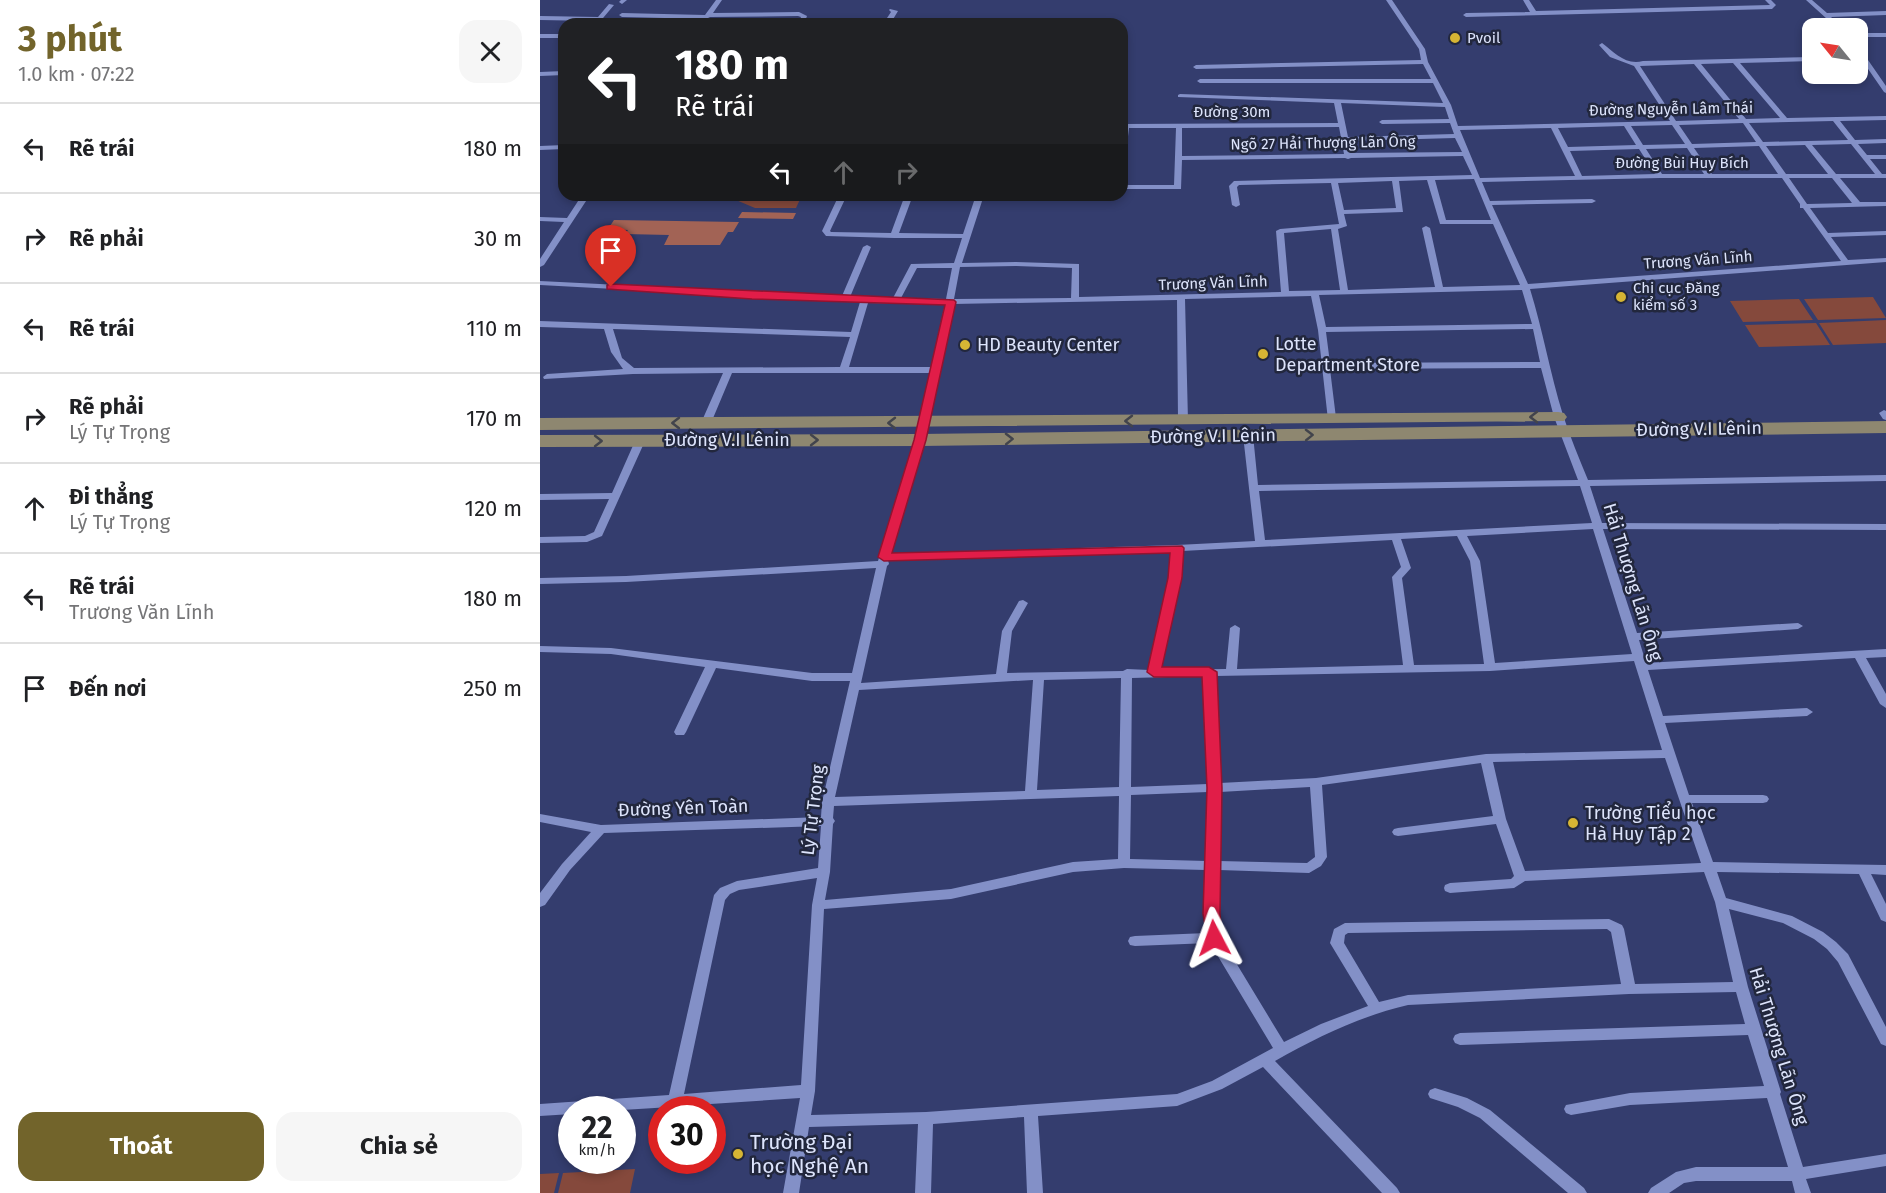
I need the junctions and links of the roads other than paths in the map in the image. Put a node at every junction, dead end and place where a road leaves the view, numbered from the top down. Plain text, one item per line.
1 (719, 0) edge
2 (1389, 0) edge
3 (1526, 0) edge
4 (1768, 0) edge
5 (1809, 0) edge
6 (1617, 1) edge
7 (611, 5) dead end
8 (892, 10) dead end
9 (1626, 10) junction
10 (1534, 13) junction
11 (1886, 13) edge
12 (622, 15) dead end
13 (1466, 15) dead end
14 (1825, 15) junction
15 (707, 16) junction
16 (540, 18) edge
17 (600, 18) edge
18 (803, 18) edge
19 (891, 18) edge
20 (1828, 18) edge
21 (558, 19) edge
22 (1868, 35) edge
23 (1886, 35) edge
24 (540, 36) edge
25 (558, 36) edge
26 (1602, 45) dead end
27 (1802, 59) edge
28 (1734, 60) junction
29 (1425, 62) junction
30 (1696, 62) junction
31 (1636, 65) junction
32 (1196, 67) dead end
33 (1240, 67) junction
34 (1868, 67) edge
35 (558, 73) edge
36 (540, 74) edge
37 (1200, 81) dead end
38 (1435, 81) junction
39 (1239, 82) junction
40 (1886, 91) edge
41 (1180, 96) dead end
42 (1238, 99) junction
43 (1337, 101) junction
44 (1448, 105) junction
45 (1886, 118) edge
46 (1835, 119) junction
47 (1785, 120) junction
48 (1382, 122) dead end
49 (1674, 122) junction
50 (1745, 122) junction
51 (1454, 124) junction
52 (1626, 124) junction
53 (1342, 125) junction
54 (1553, 125) junction
55 (1128, 126) edge
56 (1179, 126) junction
57 (1458, 136) junction
58 (1346, 139) junction
59 (1886, 141) edge
60 (1806, 142) junction
61 (1854, 143) junction
62 (1759, 144) junction
63 (1690, 146) junction
64 (558, 147) edge
65 (1643, 147) junction
66 (540, 148) edge
67 (1565, 149) junction
68 (1467, 154) junction
69 (1348, 157) junction
70 (1866, 157) junction
71 (1886, 157) edge
72 (1179, 158) junction
73 (1660, 176) junction
74 (1833, 176) junction
75 (1883, 176) edge
76 (1430, 177) junction
77 (1580, 177) junction
78 (1710, 177) junction
79 (1784, 177) junction
80 (1395, 178) junction
81 (1476, 178) junction
82 (1334, 180) junction
83 (1128, 187) edge
84 (582, 201) edge
85 (841, 201) edge
86 (907, 201) edge
87 (978, 201) edge
88 (1592, 201) dead end
89 (1489, 203) junction
90 (1886, 204) edge
91 (1236, 205) dead end
92 (1858, 205) junction
93 (1803, 206) junction
94 (1339, 212) junction
95 (540, 219) edge
96 (568, 220) junction
97 (1497, 222) junction
98 (1334, 227) junction
99 (1426, 228) dead end
100 (1886, 233) edge
101 (1825, 235) junction
102 (894, 236) junction
103 (966, 236) junction
104 (867, 247) dead end
105 (1886, 260) edge
106 (1846, 263) junction
107 (540, 265) edge
108 (957, 265) junction
109 (540, 283) edge
110 (1525, 287) junction
111 (1439, 289) junction
112 (1314, 292) junction
113 (1344, 292) junction
114 (1285, 294) junction
115 (1181, 297) junction
116 (845, 299) junction
117 (866, 300) junction
118 (1075, 300) junction
119 (896, 301) junction
120 (951, 302) junction
121 (540, 324) edge
122 (608, 326) junction
123 (1537, 326) junction
124 (1322, 330) junction
125 (853, 335) junction
126 (1545, 365) junction
127 (1327, 366) junction
128 (843, 370) junction
129 (936, 370) junction
130 (633, 371) junction
131 (728, 372) junction
132 (547, 377) dead end
133 (1331, 418) junction
134 (1885, 418) edge
135 (1183, 421) junction
136 (706, 423) junction
137 (540, 424) edge
138 (1562, 424) junction
139 (922, 431) junction
140 (1248, 435) junction
141 (540, 441) edge
142 (640, 441) junction
143 (1886, 478) edge
144 (1584, 483) junction
145 (1254, 488) junction
146 (615, 496) junction
147 (540, 497) edge
148 (1597, 526) junction
149 (1886, 527) edge
150 (1460, 533) junction
151 (1396, 538) junction
152 (540, 540) edge
153 (1260, 544) junction
154 (1177, 548) junction
155 (884, 560) junction
156 (540, 581) edge
157 (1023, 603) dead end
158 (1798, 626) dead end
159 (1235, 628) dead end
160 (1633, 637) junction
161 (540, 649) edge
162 (1886, 653) edge
163 (1859, 656) junction
164 (1639, 662) junction
165 (712, 664) junction
166 (1490, 667) junction
167 (1409, 669) junction
168 (1231, 671) junction
169 (1154, 672) junction
170 (1209, 672) junction
171 (1127, 673) junction
172 (1040, 676) junction
173 (1001, 677) junction
174 (855, 682) junction
175 (1886, 704) edge
176 (1807, 712) dead end
177 (1658, 720) junction
178 (680, 732) dead end
179 (1669, 754) junction
180 (1486, 758) junction
181 (1316, 782) junction
182 (1214, 788) junction
183 (1127, 792) junction
184 (1031, 795) junction
185 (1685, 799) junction
186 (1763, 799) dead end
187 (828, 802) junction
188 (540, 818) edge
189 (1500, 819) junction
190 (829, 821) junction
191 (601, 829) junction
192 (1398, 832) dead end
193 (1124, 863) junction
194 (1213, 866) junction
195 (1709, 867) junction
196 (1863, 870) junction
197 (1886, 870) edge
198 (824, 872) junction
199 (1522, 876) junction
200 (1450, 888) dead end
201 (540, 902) edge
202 (1721, 902) junction
203 (818, 904) junction
204 (1886, 917) edge
205 (1214, 938) junction
206 (1135, 941) dead end
207 (1741, 987) junction
208 (1629, 989) junction
209 (1376, 1008) junction
210 (1753, 1029) junction
211 (1460, 1040) dead end
212 (1886, 1040) edge
213 (1281, 1050) junction
214 (1265, 1060) junction
215 (808, 1091) junction
216 (1774, 1092) junction
217 (1435, 1094) dead end
218 (676, 1096) edge
219 (726, 1098) edge
220 (648, 1104) edge
221 (1571, 1109) dead end
222 (540, 1110) edge
223 (1031, 1112) junction
224 (926, 1118) junction
225 (803, 1121) junction
226 (1886, 1160) edge
227 (1799, 1174) junction
228 (791, 1193) edge
229 (923, 1193) edge
230 (1035, 1193) edge
231 (1392, 1193) edge
232 (1579, 1193) edge
233 (1656, 1193) edge
234 (1803, 1193) edge

1 - 15 street
2 - 29 street, Hải Thượng Lãn Ông
3 - 10 street
4 - 9 street
5 - 14 street
6 - 9 street
7 - 17 street
8 - 19 street
9 - 10 street
10 - 13 street
11 - 14 street
12 - 15 street
14 - 20 street
15 - 18 street
16 - 21 street
22 - 23 street
24 - 25 street
26 - 31 street
27 - 28 street
28 - 30 street
28 - 47 street
29 - 33 street
29 - 38 street, Hải Thượng Lãn Ông
30 - 31 street
30 - 50 street
31 - 49 street
32 - 33 street
33 - 39 street
34 - 40 street
35 - 36 street
37 - 39 street
38 - 39 street
38 - 44 street, Hải Thượng Lãn Ông
39 - 42 street
41 - 42 street
42 - 43 street
43 - 44 street
43 - 53 street
44 - 51 street, Hải Thượng Lãn Ông
45 - 46 street, Đường Nguyễn Lâm Thái
46 - 47 street, Đường Nguyễn Lâm Thái
46 - 61 street
47 - 50 street, Đường Nguyễn Lâm Thái
48 - 51 street, Đường Nguyễn Lâm Thái
49 - 50 street, Đường Nguyễn Lâm Thái
49 - 52 street, Đường Nguyễn Lâm Thái
49 - 63 street
50 - 62 street
51 - 54 street, Đường Nguyễn Lâm Thái
51 - 57 street, Hải Thượng Lãn Ông
52 - 54 street, Đường Nguyễn Lâm Thái
52 - 65 street
53 - 56 street, Đường 30m
53 - 58 street
54 - 67 street
55 - 56 street, Đường 30m
56 - 72 street
57 - 58 street
57 - 68 street, Hải Thượng Lãn Ông
58 - 69 street
59 - 61 street
60 - 61 street
60 - 62 street
60 - 74 street
61 - 70 street
62 - 63 street
62 - 79 street
63 - 65 street
63 - 78 street
64 - 66 street
65 - 67 street
65 - 73 street
67 - 77 street
68 - 69 street, Ngõ 27 Hải Thượng Lãn Ông
68 - 81 street, Hải Thượng Lãn Ông
69 - 72 street, Ngõ 27 Hải Thượng Lãn Ông
70 - 71 street
70 - 75 street
72 - 83 street
73 - 77 street, Đường Bùi Huy Bích
73 - 78 street, Đường Bùi Huy Bích
74 - 75 street, Đường Bùi Huy Bích
74 - 79 street, Đường Bùi Huy Bích
74 - 92 street
76 - 80 street, Đường Bùi Huy Bích
76 - 81 street, Đường Bùi Huy Bích
76 - 97 street
77 - 81 street, Đường Bùi Huy Bích
78 - 79 street, Đường Bùi Huy Bích
79 - 93 street
80 - 82 street, Đường Bùi Huy Bích
80 - 94 street
81 - 89 street, Hải Thượng Lãn Ông
82 - 91 street, Đường Bùi Huy Bích
82 - 94 street
84 - 96 street
85 - 102 street
86 - 102 street
87 - 103 street, Lý Tự Trọng
88 - 89 street
89 - 97 street, Hải Thượng Lãn Ông
90 - 92 street
92 - 93 street
93 - 101 street
94 - 98 street
95 - 96 street
96 - 107 street
97 - 110 street, Hải Thượng Lãn Ông
98 - 113 street
98 - 114 street
99 - 111 street
100 - 101 street
101 - 106 street
102 - 103 street
103 - 108 street, Lý Tự Trọng
104 - 116 street
105 - 106 street, Trương Văn Lĩnh
106 - 110 street, Trương Văn Lĩnh
108 - 118 street
108 - 119 street
108 - 120 street, Lý Tự Trọng
109 - 116 street, Trương Văn Lĩnh
110 - 111 street, Trương Văn Lĩnh
110 - 123 street, Hải Thượng Lãn Ông
111 - 113 street, Trương Văn Lĩnh
112 - 113 street, Trương Văn Lĩnh
112 - 114 street, Trương Văn Lĩnh
112 - 124 street
114 - 115 street, Trương Văn Lĩnh
115 - 118 street, Trương Văn Lĩnh
115 - 135 street
116 - 117 street, Trương Văn Lĩnh
117 - 119 street, Trương Văn Lĩnh
117 - 125 street
118 - 120 street, Trương Văn Lĩnh
119 - 120 street, Trương Văn Lĩnh
120 - 129 street, Lý Tự Trọng
121 - 122 street
122 - 125 street
122 - 130 street
123 - 124 street
123 - 126 street, Hải Thượng Lãn Ông
124 - 127 street
125 - 128 street
126 - 127 street
126 - 138 street, Hải Thượng Lãn Ông
127 - 133 street
128 - 129 street
128 - 131 street
129 - 139 street, Lý Tự Trọng
130 - 131 street
130 - 132 street
131 - 136 street
133 - 135 main road, Đường V.I Lênin
138 -> 133 main road, Đường V.I Lênin
134 - 138 main road, Đường V.I Lênin
135 -> 139 main road, Đường V.I Lênin
136 -> 137 main road, Đường V.I Lênin
139 -> 136 main road, Đường V.I Lênin
140 -> 138 main road, Đường V.I Lênin
138 - 144 street, Hải Thượng Lãn Ông
139 -> 140 main road, Đường V.I Lênin
142 -> 139 main road, Đường V.I Lênin
139 - 155 street, Lý Tự Trọng
140 - 145 street
141 -> 142 main road, Đường V.I Lênin
142 - 146 street
143 - 144 street
144 - 145 street
144 - 148 street, Hải Thượng Lãn Ông
145 - 153 street
146 - 147 street
146 - 152 street
148 - 149 street
148 - 150 street
148 - 160 street, Hải Thượng Lãn Ông
150 - 151 street
150 - 166 street
151 - 153 street
151 - 167 street
153 - 154 street
154 - 155 street
154 - 169 street
155 - 156 street
155 - 174 street, Lý Tự Trọng
157 - 173 street
158 - 160 street
159 - 168 street
160 - 164 street, Hải Thượng Lãn Ông
161 - 165 street
162 - 163 street
163 - 164 street
163 - 175 street
164 - 166 street
164 - 177 street, Hải Thượng Lãn Ông
165 - 174 street
165 - 178 street
166 - 167 street
167 - 168 street
168 - 170 street
169 - 170 street
169 - 171 street
170 - 182 street
171 - 172 street
171 - 183 street
172 - 173 street
172 - 184 street
173 - 174 street
174 - 187 street, Lý Tự Trọng
176 - 177 street
177 - 179 street, Hải Thượng Lãn Ông
179 - 180 street
179 - 185 street, Hải Thượng Lãn Ông
180 - 181 street
180 - 189 street
181 - 182 street
181 - 194 street
182 - 183 street
182 - 194 street
183 - 184 street
183 - 193 street
184 - 187 street
185 - 186 street
185 - 195 street, Hải Thượng Lãn Ông
187 - 190 street, Lý Tự Trọng
188 - 191 street, Đường Yên Toàn
189 - 192 street
189 - 199 street
190 - 191 street, Đường Yên Toàn
190 - 198 street, Lý Tự Trọng
191 - 201 street
193 - 194 street
193 - 203 street
194 - 205 street
195 - 196 street
195 - 199 street
195 - 202 street, Hải Thượng Lãn Ông
196 - 197 street
196 - 204 street
198 - 203 street, Lý Tự Trọng
198 - 218 street
199 - 200 street
202 - 207 street, Hải Thượng Lãn Ông
202 - 212 street
203 - 215 street, Lý Tự Trọng
205 - 206 street
205 - 213 street
207 - 208 street
207 - 210 street, Hải Thượng Lãn Ông
208 - 209 street
208 - 209 street
209 - 213 street
210 - 211 street
210 - 216 street, Hải Thượng Lãn Ông
213 - 214 street
214 - 223 street
214 - 231 street
215 - 219 street
215 - 225 street, Lý Tự Trọng
216 - 221 street
216 - 227 street, Hải Thượng Lãn Ông
217 - 232 street
220 - 222 street
223 - 224 street
223 - 230 street
224 - 225 street
224 - 229 street
225 - 228 street, Lý Tự Trọng
226 - 227 street
227 - 233 street
227 - 234 street, Hải Thượng Lãn Ông

